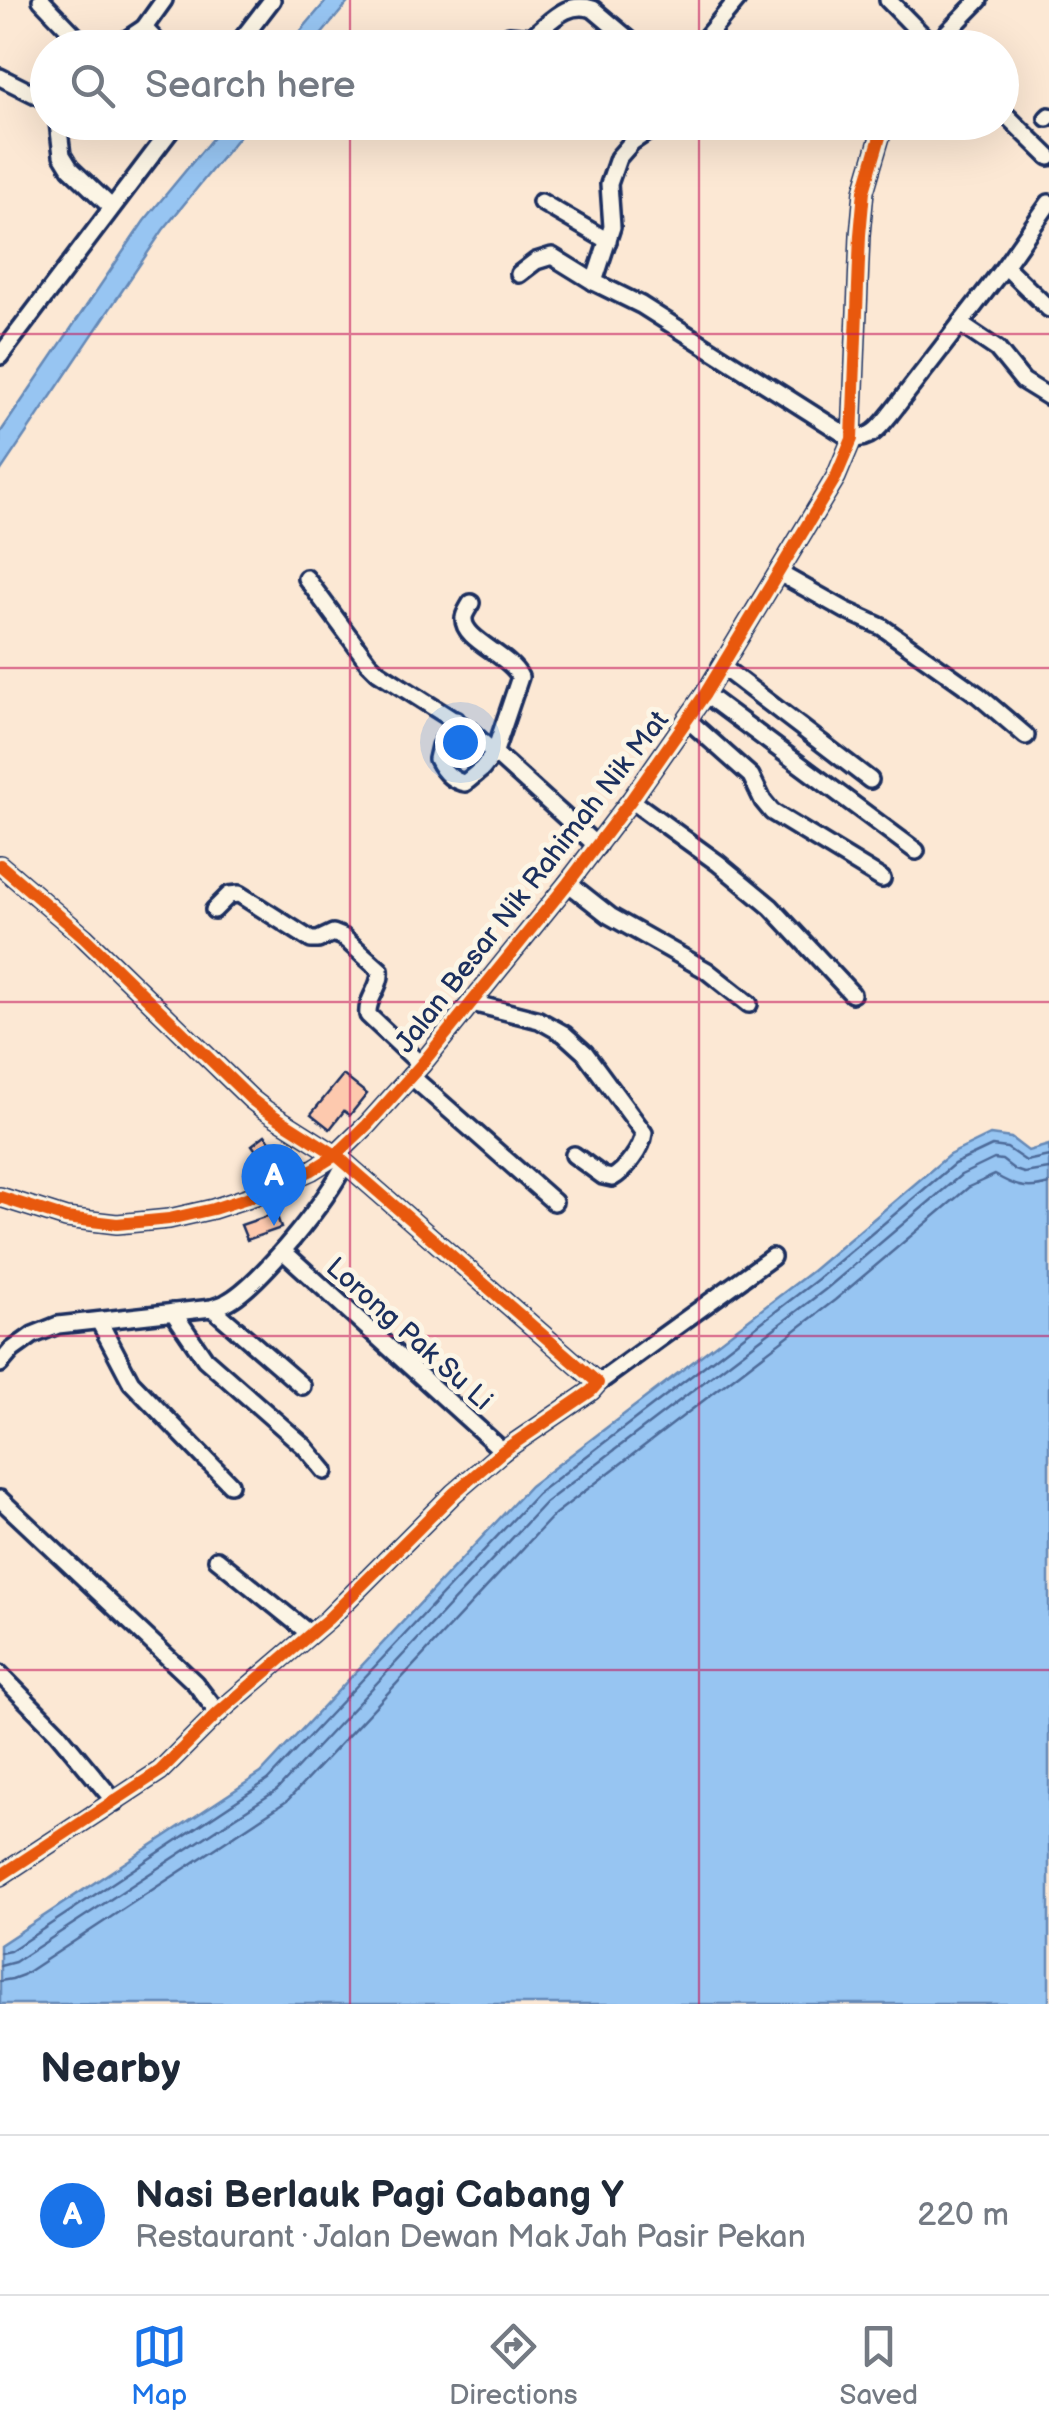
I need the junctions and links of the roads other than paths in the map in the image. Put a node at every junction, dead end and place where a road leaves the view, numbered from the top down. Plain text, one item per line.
1 (42, 0) edge
2 (164, 0) edge
3 (272, 0) edge
4 (737, 0) edge
5 (888, 0) edge
6 (980, 0) edge
7 (144, 28) joint
8 (70, 30) edge
9 (141, 30) edge
10 (249, 30) edge
11 (539, 30) edge
12 (617, 30) edge
13 (712, 30) edge
14 (917, 30) edge
15 (951, 30) edge
16 (0, 76) edge
17 (30, 92) edge
18 (1019, 128) edge
19 (60, 140) edge
20 (163, 140) edge
21 (635, 140) edge
22 (881, 140) edge
23 (1049, 157) edge
24 (541, 202) dead end
25 (1049, 203) edge
26 (111, 208) junction
27 (608, 241) junction
28 (1004, 266) junction
29 (519, 274) dead end
30 (594, 282) junction
31 (1049, 310) edge
32 (960, 324) junction
33 (0, 356) edge
34 (1049, 398) edge
35 (852, 440) junction
36 (779, 573) junction
37 (306, 578) dead end
38 (472, 604) dead end
39 (721, 666) junction
40 (705, 694) junction
41 (456, 720) junction
42 (688, 720) junction
43 (1026, 736) dead end
44 (494, 754) junction
45 (870, 780) dead end
46 (631, 800) junction
47 (597, 846) junction
48 (916, 850) dead end
49 (0, 865) edge
50 (882, 879) dead end
51 (568, 882) junction
52 (214, 910) dead end
53 (852, 994) dead end
54 (472, 1003) junction
55 (749, 1004) dead end
56 (416, 1070) junction
57 (574, 1155) dead end
58 (341, 1159) junction
59 (0, 1197) edge
60 (554, 1202) dead end
61 (283, 1251) junction
62 (772, 1257) dead end
63 (212, 1308) junction
64 (173, 1312) junction
65 (98, 1321) junction
66 (0, 1364) edge
67 (598, 1383) junction
68 (302, 1386) dead end
69 (503, 1451) junction
70 (325, 1471) dead end
71 (230, 1484) dead end
72 (0, 1499) edge
73 (217, 1559) dead end
74 (310, 1634) junction
75 (0, 1674) edge
76 (218, 1713) junction
77 (115, 1802) junction
78 (2, 1872) edge

1 - 8 street
2 - 7 street
3 - 10 street
4 - 13 street
5 - 14 street
6 - 15 street
7 - 9 street
11 - 12 street
16 - 17 street
18 - 23 street
19 - 26 street
20 - 26 street
21 - 27 street
22 - 35 street, Jalan Besar Nik Rahimah Nik Mat
24 - 27 street
25 - 28 street
26 - 33 street
27 - 30 street
28 - 31 street
28 - 32 street
29 - 30 street
30 - 35 street
32 - 34 street
32 - 35 street
35 - 36 street, Jalan Besar Nik Rahimah Nik Mat
36 - 39 street, Jalan Besar Nik Rahimah Nik Mat
36 - 43 street
37 - 41 street
38 - 44 street
39 - 40 street, Jalan Besar Nik Rahimah Nik Mat
39 - 45 street
40 - 42 street, Jalan Besar Nik Rahimah Nik Mat
40 - 48 street
41 - 44 street
41 - 44 street
42 - 46 street, Jalan Besar Nik Rahimah Nik Mat
42 - 50 street
44 - 47 street
46 - 47 street, Jalan Besar Nik Rahimah Nik Mat
46 - 53 street
47 - 51 street, Jalan Besar Nik Rahimah Nik Mat
49 - 58 street
51 - 54 street, Jalan Besar Nik Rahimah Nik Mat
51 - 55 street
52 - 56 street
54 - 56 street, Jalan Besar Nik Rahimah Nik Mat
54 - 57 street
56 - 58 street, Jalan Besar Nik Rahimah Nik Mat
56 - 60 street
58 - 59 street, Jalan Besar Nik Rahimah Nik Mat
58 - 61 street
58 - 67 street
61 - 63 street
61 - 69 street, Lorong Pak Su Li
62 - 67 street
63 - 64 street
63 - 68 street
64 - 65 street
64 - 70 street
65 - 66 street
65 - 71 street
67 - 69 street
69 - 74 street
72 - 76 street
73 - 74 street
74 - 76 street
75 - 77 street
76 - 77 street
77 - 78 street

